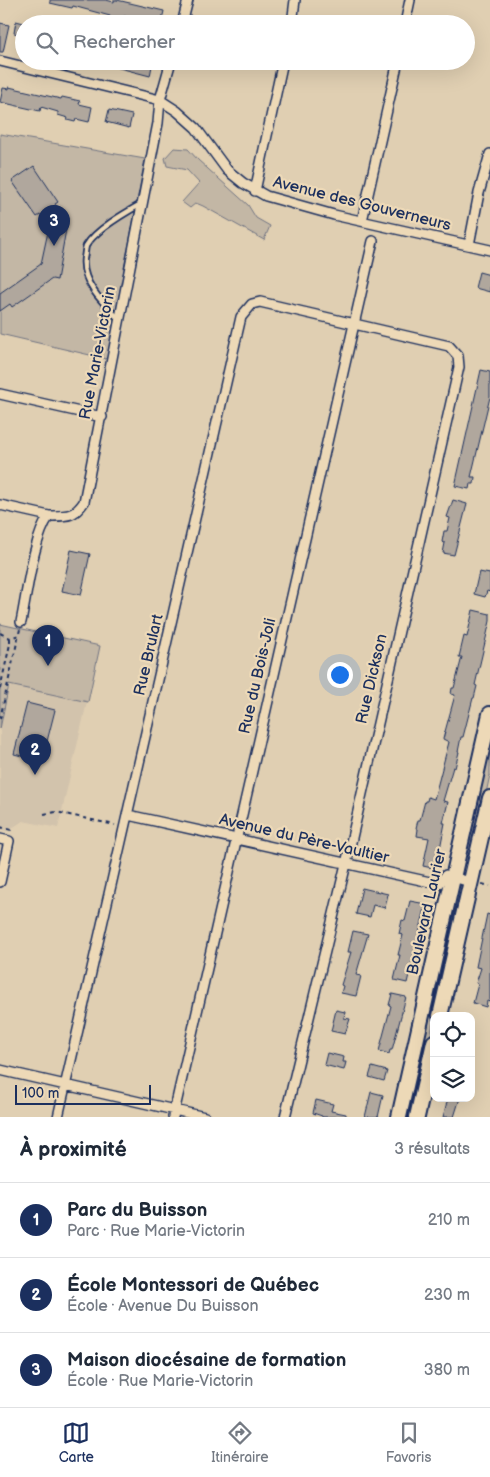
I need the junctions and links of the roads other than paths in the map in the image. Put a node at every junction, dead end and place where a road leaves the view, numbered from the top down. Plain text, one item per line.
1 (188, 0) edge
2 (295, 0) edge
3 (410, 0) edge
4 (184, 15) edge
5 (293, 15) edge
6 (407, 15) edge
7 (0, 61) edge
8 (15, 65) edge
9 (37, 70) edge
10 (168, 70) edge
11 (281, 70) edge
12 (396, 70) edge
13 (160, 100) junction
14 (490, 154) edge
15 (255, 191) junction
16 (142, 204) junction
17 (362, 220) junction
18 (373, 241) dead end
19 (469, 245) junction
20 (490, 250) edge
21 (120, 320) junction
22 (354, 324) junction
23 (0, 394) edge
24 (102, 417) junction
25 (0, 505) edge
26 (49, 516) junction
27 (21, 622) road end
28 (490, 714) edge
29 (490, 798) edge
30 (128, 815) junction
31 (236, 839) junction
32 (5, 840) edge
33 (346, 864) junction
34 (452, 877) junction
35 (0, 882) edge
36 (470, 882) junction
37 (441, 1012) edge
38 (431, 1057) edge
39 (0, 1070) edge
40 (65, 1084) junction
41 (173, 1113) edge
42 (58, 1117) edge
43 (205, 1117) edge
44 (285, 1117) edge
45 (399, 1117) edge
46 (417, 1117) edge

1 - 4 street
2 - 5 street
3 - 6 street
7 - 8 street, Avenue des Gouverneurs
9 - 13 street, Avenue des Gouverneurs
10 - 13 street, Rue Marie-Victorin
11 - 15 street
12 - 17 street
13 - 15 street, Avenue des Gouverneurs
13 - 16 street, Rue Marie-Victorin
14 - 19 street
15 - 17 street, Avenue des Gouverneurs
16 - 21 street, Rue Marie-Victorin
16 - 21 lane
17 - 19 street, Avenue des Gouverneurs
18 - 22 street, Rue du Bois-Joli
19 - 20 street, Avenue des Gouverneurs
21 - 24 street, Rue Marie-Victorin
22 - 30 street, Rue Brulart
22 - 31 street, Rue du Bois-Joli
22 - 33 street, Rue Dickson
23 - 24 street
24 - 26 street, Rue Marie-Victorin
25 - 26 street, Rue Marie-Victorin
26 - 27 street
28 - 34 main road, Boulevard Laurier
29 - 36 main road
30 - 31 street, Avenue du Père-Vaultier
30 - 40 street, Rue Brulart
31 - 33 street, Avenue du Père-Vaultier
31 - 41 street, Rue du Bois-Joli
32 - 35 street
33 - 34 street, Avenue du Père-Vaultier
33 - 44 street, Rue Dickson
34 - 36 street
34 - 45 main road, Boulevard Laurier
36 - 37 main road
38 - 46 main road
39 - 40 street
40 - 41 street
40 - 42 street, Rue Brulart
41 - 43 street

